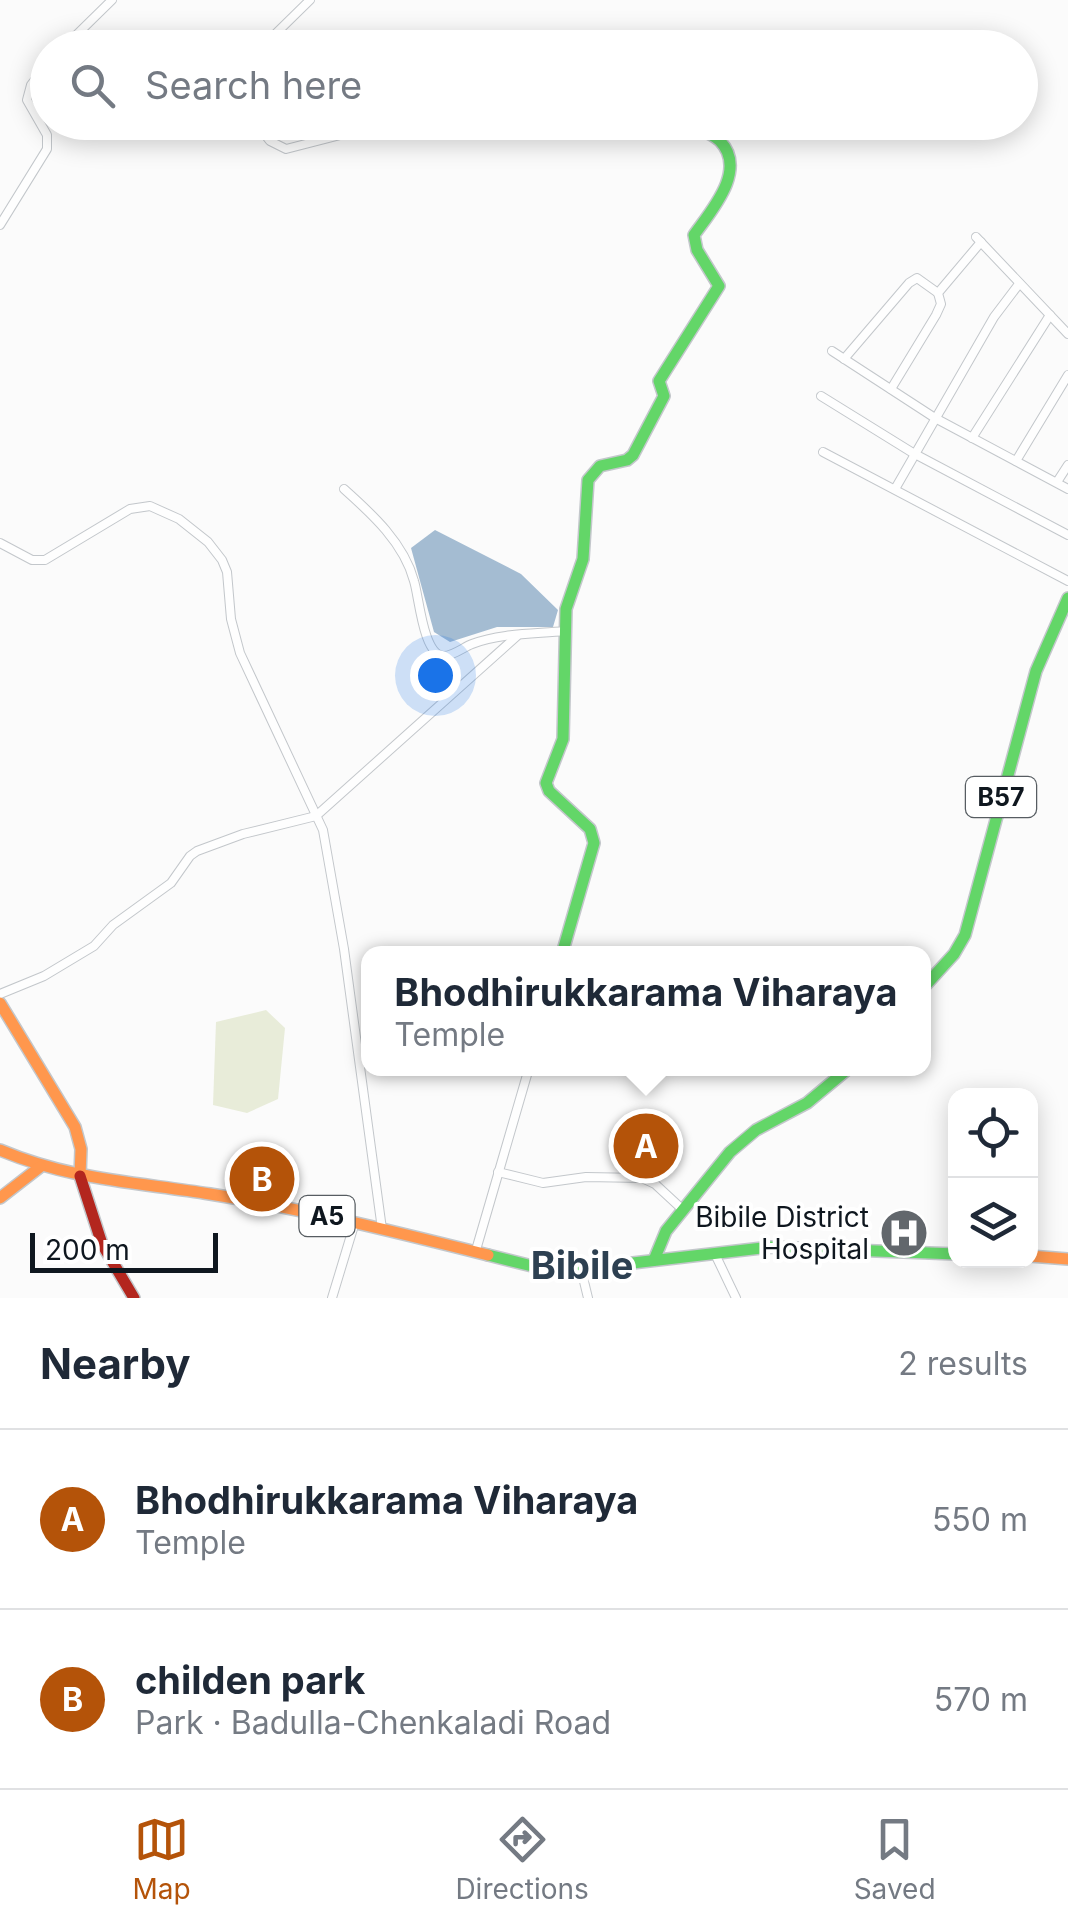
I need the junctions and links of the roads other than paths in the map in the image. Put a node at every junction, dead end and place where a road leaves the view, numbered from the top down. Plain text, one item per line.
1 (112, 0) edge
2 (310, 0) edge
3 (81, 30) edge
4 (279, 30) edge
5 (46, 140) edge
6 (269, 140) edge
7 (321, 140) edge
8 (718, 140) edge
9 (0, 225) edge
10 (1019, 284) junction
11 (938, 293) junction
12 (1050, 315) junction
13 (1068, 334) edge
14 (832, 351) dead end
15 (844, 359) junction
16 (1068, 375) edge
17 (891, 390) junction
18 (821, 396) dead end
19 (935, 418) junction
20 (972, 438) junction
21 (823, 452) dead end
22 (913, 453) junction
23 (1016, 461) junction
24 (1068, 464) edge
25 (1056, 482) junction
26 (344, 489) dead end
27 (894, 489) junction
28 (1068, 489) edge
29 (1068, 535) edge
30 (0, 543) edge
31 (1068, 581) edge
32 (1068, 598) edge
33 (1064, 619) edge
34 (566, 631) junction
35 (517, 636) junction
36 (317, 815) junction
37 (564, 946) edge
38 (931, 979) edge
39 (0, 994) edge
40 (0, 1003) edge
41 (361, 1074) edge
42 (361, 1076) edge
43 (526, 1076) edge
44 (839, 1076) edge
45 (0, 1150) edge
46 (40, 1167) junction
47 (498, 1172) junction
48 (80, 1176) junction
49 (0, 1198) edge
50 (682, 1209) junction
51 (354, 1222) junction
52 (382, 1229) junction
53 (476, 1250) junction
54 (715, 1254) junction
55 (948, 1254) edge
56 (1038, 1257) edge
57 (1068, 1259) edge
58 (654, 1260) junction
59 (581, 1269) junction
60 (134, 1298) edge
61 (332, 1298) edge
62 (588, 1298) edge
63 (736, 1298) edge

1 - 3 street
2 - 4 street
5 - 9 street
6 - 7 street
8 - 34 main road
10 - 11 street
10 - 12 street
10 - 19 street
11 - 15 street
11 - 17 street
12 - 13 street
12 - 20 street
14 - 15 street
15 - 17 street
16 - 23 street
17 - 19 street
18 - 22 street
19 - 20 street
19 - 22 street
20 - 23 street
21 - 27 street
22 - 27 street
22 - 29 street
23 - 25 street
24 - 25 street
25 - 28 street
26 - 35 street
27 - 31 street
30 - 36 street
32 - 33 main road, B57
33 - 38 main road, B57
34 - 35 street
34 - 37 main road
35 - 36 street
36 - 39 street
36 - 41 street
40 - 48 main road
42 - 52 street
43 - 47 street
44 - 50 main road
45 - 46 main road, A5
46 - 48 main road, A5
46 - 49 main road
47 - 50 street
47 - 53 street
48 - 51 main road, A5
48 - 60 main road
50 - 58 main road
51 - 52 main road, A5
51 - 61 street
52 - 53 main road, A5
53 - 59 main road, A5
54 - 55 main road, A5
54 - 58 main road, A5
54 - 63 street
56 - 57 main road
58 - 59 main road, A5
59 - 62 street

